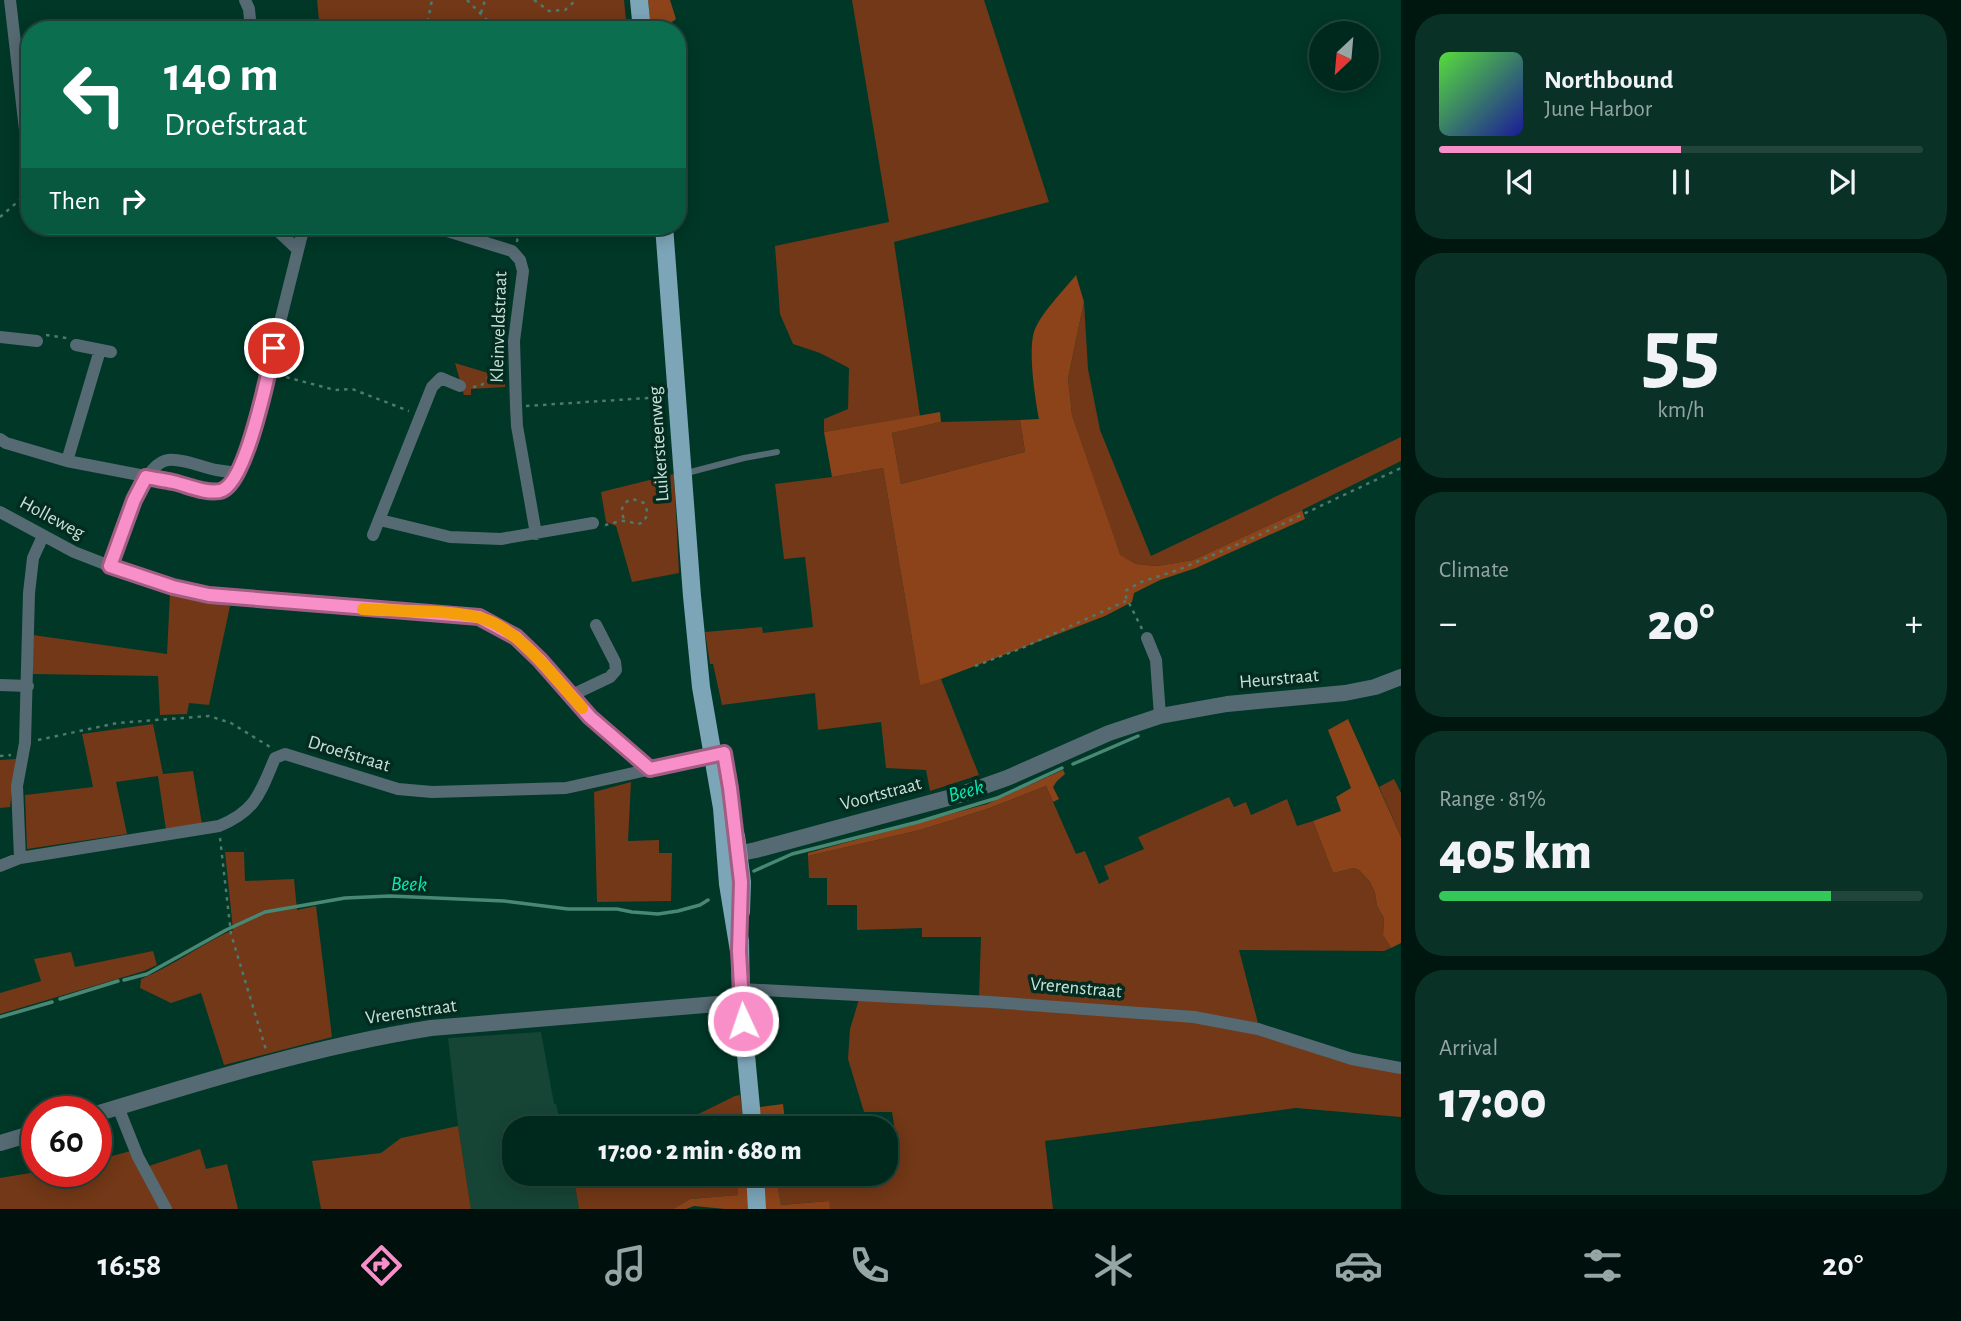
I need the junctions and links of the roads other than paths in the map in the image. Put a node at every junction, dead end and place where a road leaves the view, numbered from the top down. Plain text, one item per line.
1 (10, 0) edge
2 (245, 0) edge
3 (639, 0) edge
4 (250, 21) edge
5 (641, 21) edge
6 (21, 95) edge
7 (281, 235) edge
8 (302, 235) edge
9 (460, 235) edge
10 (665, 235) edge
11 (298, 250) junction
12 (0, 337) edge
13 (37, 341) road end
14 (76, 345) road end
15 (460, 386) road end
16 (0, 439) edge
17 (777, 452) dead end
18 (67, 461) junction
19 (237, 472) junction
20 (682, 474) junction
21 (146, 477) junction
22 (0, 512) edge
23 (380, 520) junction
24 (593, 523) road end
25 (536, 534) junction
26 (373, 535) dead end
27 (43, 536) junction
28 (110, 566) junction
29 (596, 625) dead end
30 (1147, 638) road end
31 (1401, 677) edge
32 (0, 685) edge
33 (27, 686) junction
34 (570, 696) junction
35 (1160, 716) junction
36 (718, 754) junction
37 (650, 769) junction
38 (732, 855) junction
39 (20, 858) junction
40 (0, 866) edge
41 (741, 995) junction
42 (1401, 1068) edge
43 (118, 1107) junction
44 (112, 1109) edge
45 (751, 1116) edge
46 (21, 1137) edge
47 (0, 1143) edge
48 (756, 1186) edge
49 (166, 1209) edge
50 (757, 1209) edge

1 - 6 street
2 - 4 street
3 - 5 main road
7 - 11 street
8 - 11 street
9 - 25 street, Kleinveldstraat
10 - 20 main road, Luikersteenweg
11 - 19 street
12 - 13 street
14 - 18 street
15 - 23 street, Kleinveldstraat
16 - 18 street
17 - 20 lane
18 - 21 street
19 - 21 street
19 - 21 street
20 - 36 main road, Luikersteenweg
21 - 28 street
22 - 27 street, Holleweg
23 - 25 street
23 - 26 street, Kleinveldstraat
24 - 25 street
27 - 28 street, Holleweg
27 - 33 street
28 - 34 street, Holleweg
29 - 34 street
30 - 35 street
31 - 35 street, Heurstraat
32 - 33 street
33 - 39 street
34 - 37 street, Holleweg
35 - 38 street, Voortstraat
36 - 37 street, Droefstraat
36 - 38 main road, Luikersteenweg
37 - 39 street, Droefstraat
38 - 41 main road, Luikersteenweg
39 - 40 street, Droefstraat
41 - 42 street, Vrerenstraat
41 - 43 street, Vrerenstraat
41 - 45 main road, Luikersteenweg
43 - 44 street, Vrerenstraat
43 - 49 street
46 - 47 street
48 - 50 main road

